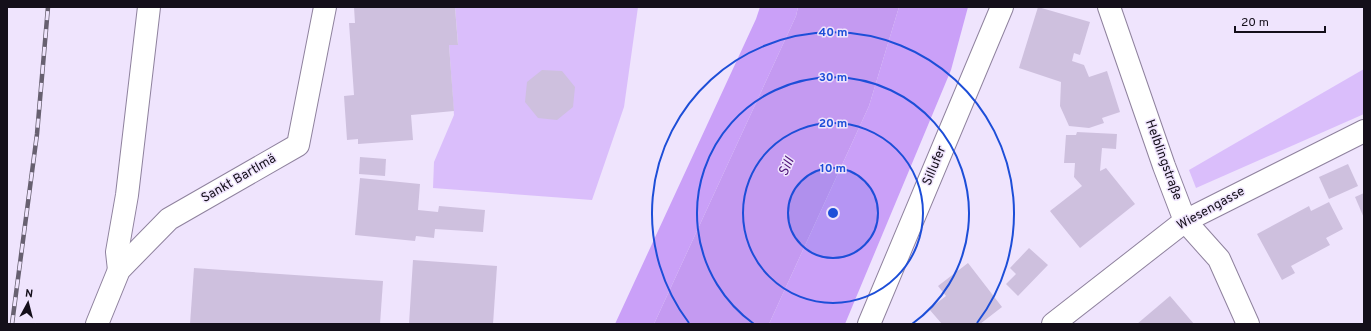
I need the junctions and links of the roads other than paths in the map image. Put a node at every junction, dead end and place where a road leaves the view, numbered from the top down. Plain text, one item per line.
1 (149, 7) edge
2 (325, 7) edge
3 (1002, 7) edge
4 (1109, 7) edge
5 (1364, 130) edge
6 (1185, 221) junction
7 (119, 270) junction
8 (97, 324) edge
9 (868, 324) edge
10 (1053, 324) edge
11 (1248, 324) edge

1 - 7 street
2 - 7 street, Sankt Bartlmä
3 - 9 street, Sillufer
4 - 6 street, Helblingstraße
5 - 6 street, Wiesengasse
6 - 10 street, Wiesengasse
6 - 11 street, Helblingstraße
7 - 8 street, Sankt Bartlmä

